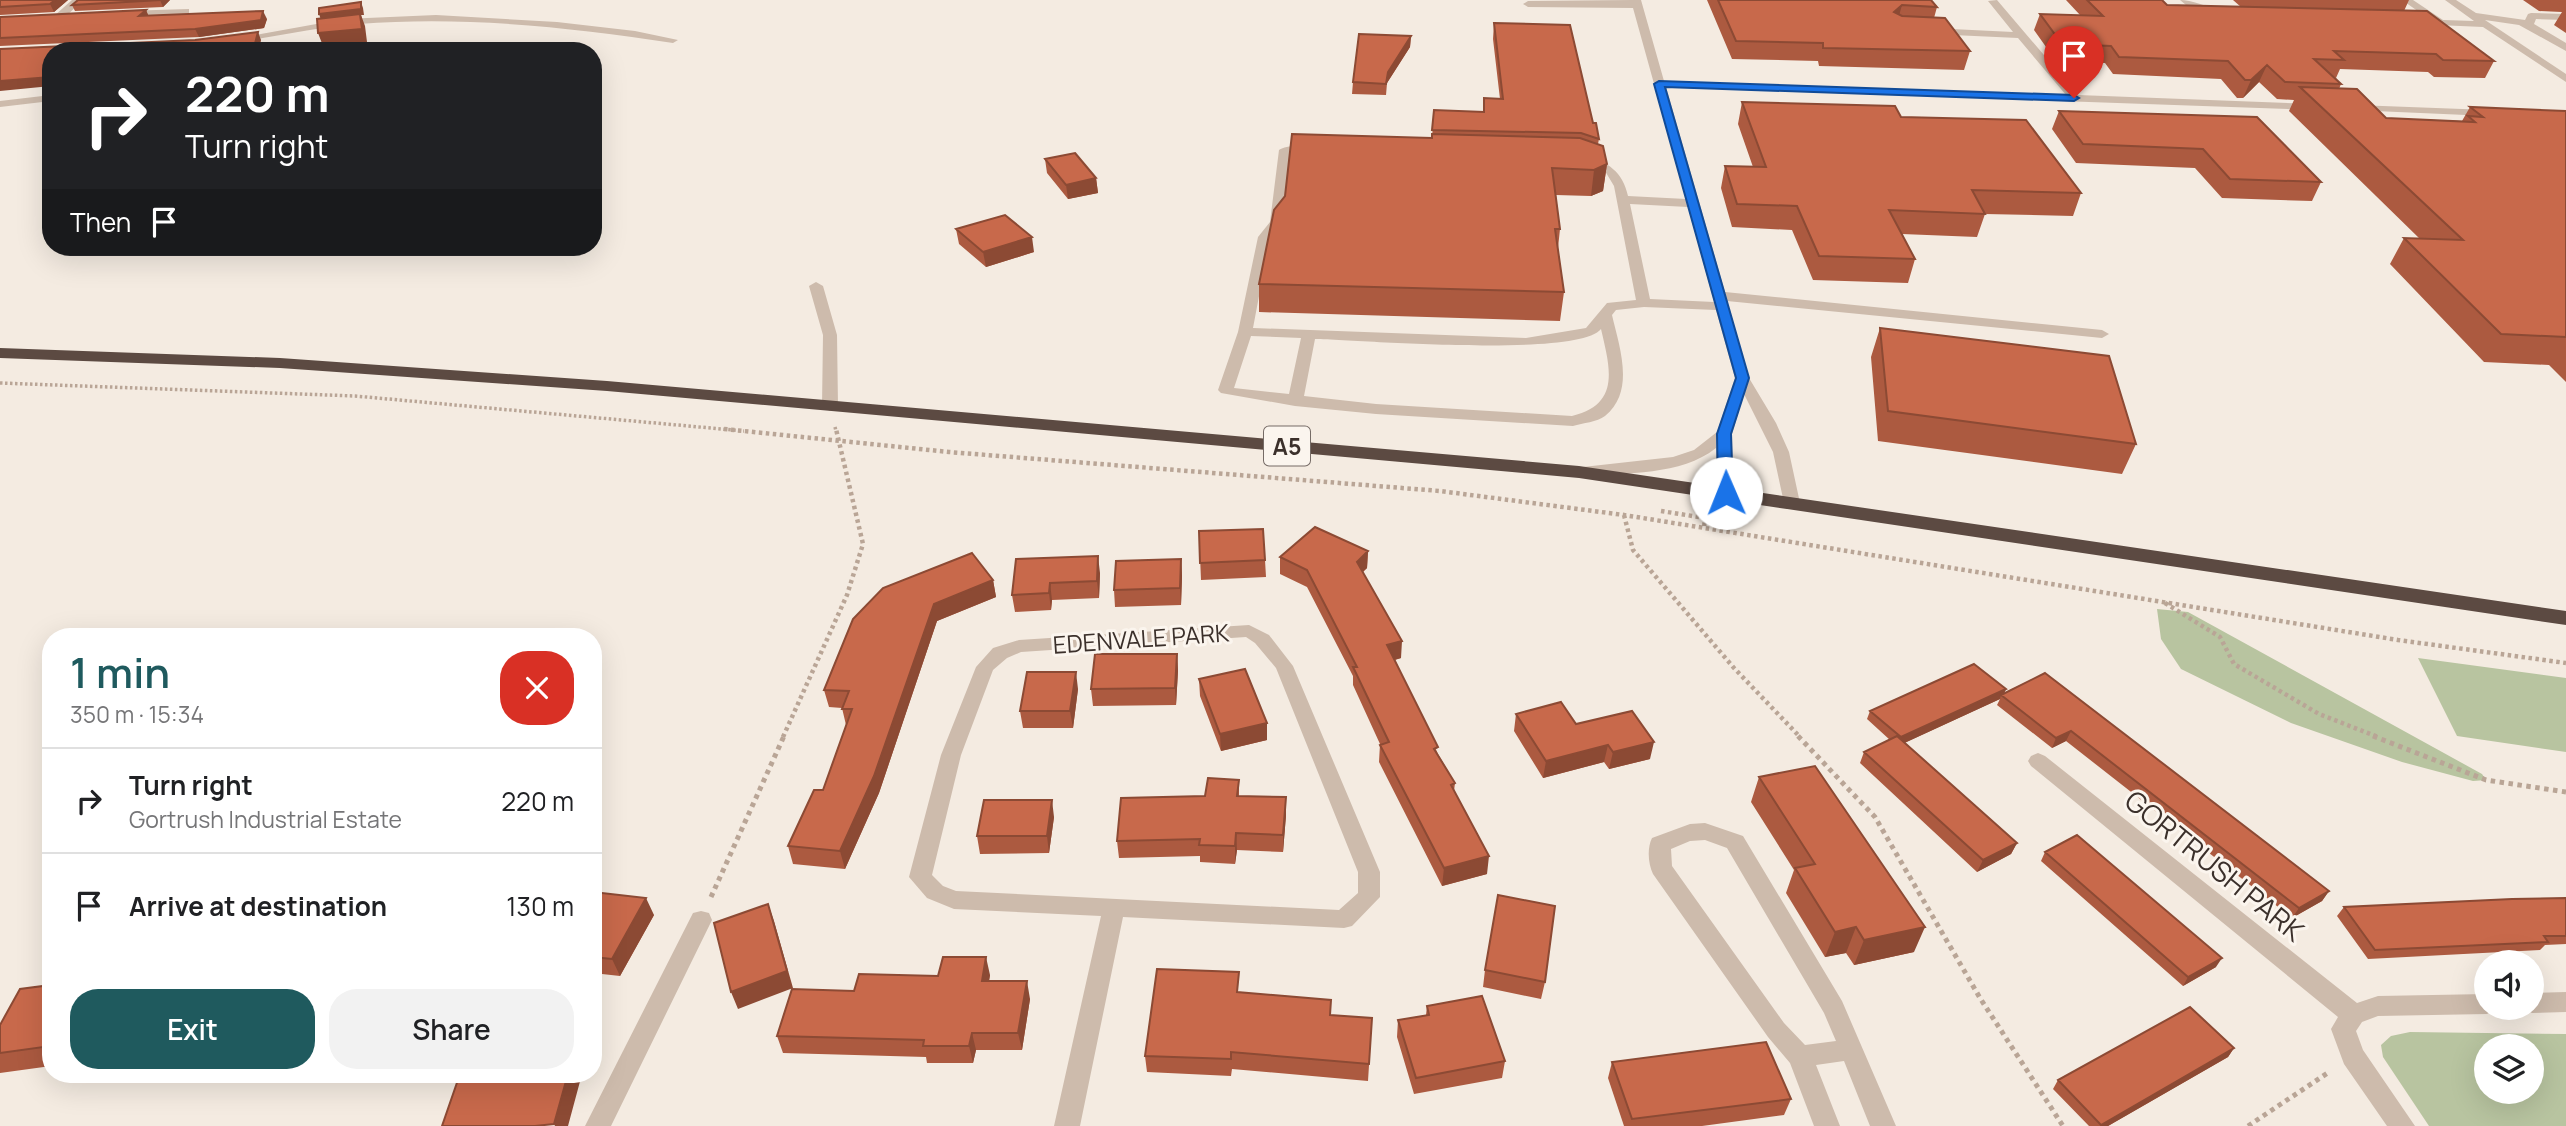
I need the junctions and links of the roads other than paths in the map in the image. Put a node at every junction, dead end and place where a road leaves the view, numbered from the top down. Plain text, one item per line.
1 (78, 0) edge
2 (2185, 0) edge
3 (2407, 0) edge
4 (2450, 0) edge
5 (1993, 1) edge
6 (1637, 3) edge
7 (1528, 4) dead end
8 (186, 10) dead end
9 (2230, 13) edge
10 (109, 15) edge
11 (83, 16) edge
12 (2474, 16) junction
13 (2566, 17) edge
14 (58, 18) junction
15 (46, 19) edge
16 (2402, 22) edge
17 (2441, 23) junction
18 (2530, 23) junction
19 (2486, 24) junction
20 (1925, 30) edge
21 (2022, 35) junction
22 (226, 40) edge
23 (673, 40) dead end
24 (2566, 48) edge
25 (2566, 79) edge
26 (1659, 84) junction
27 (2074, 98) junction
28 (42, 99) edge
29 (0, 104) edge
30 (2333, 107) edge
31 (2347, 108) edge
32 (2498, 113) edge
33 (1323, 151) edge
34 (1566, 157) edge
35 (1623, 200) junction
36 (1693, 203) junction
37 (816, 286) dead end
38 (1721, 301) junction
39 (1644, 303) junction
40 (1605, 314) junction
41 (1245, 332) junction
42 (2102, 334) dead end
43 (1309, 335) junction
44 (0, 353) edge
45 (1742, 378) junction
46 (1295, 401) junction
47 (830, 405) junction
48 (1724, 434) junction
49 (1580, 472) junction
50 (1726, 493) junction
51 (1792, 503) junction
52 (2566, 618) edge
53 (2038, 761) dead end
54 (1114, 907) junction
55 (701, 920) road end
56 (2566, 1002) edge
57 (2544, 1003) edge
58 (2474, 1004) edge
59 (2354, 1015) junction
60 (1852, 1049) junction
61 (1800, 1057) junction
62 (598, 1126) edge
63 (1067, 1126) edge
64 (1827, 1126) edge
65 (1883, 1126) edge
66 (2402, 1126) edge

1 - 14 street
2 - 9 street
3 - 17 street
4 - 12 street
5 - 21 street
6 - 7 street
6 - 26 street
8 - 10 street
11 - 14 street
12 - 18 street
12 - 19 street
13 - 18 street
14 - 15 street
16 - 17 street
17 - 19 street
18 - 24 street
19 - 25 street
20 - 21 street
21 - 27 street
22 - 23 street
26 - 27 street
26 - 36 street
27 - 30 street
28 - 29 street
31 - 32 street
33 - 41 street
34 - 35 street
35 - 36 street
35 - 39 street
36 - 38 street
37 - 47 street
38 - 39 street
38 - 42 street
38 - 45 street
39 - 40 street
40 - 43 street
40 - 46 street
41 - 43 street
41 - 46 street
43 - 46 street
44 - 47 highway, A5
45 - 48 street
45 - 51 street
47 - 49 highway, A5
48 - 49 street
48 - 50 street
49 - 50 highway, A5
50 - 51 highway, A5
51 - 52 highway, A5
53 - 59 street, GORTRUSH PARK
54 - 54 street, EDENVALE PARK
54 - 63 street
55 - 62 street
56 - 57 street
58 - 59 street
59 - 66 street
60 - 61 street
60 - 61 street
60 - 65 street
61 - 64 street

